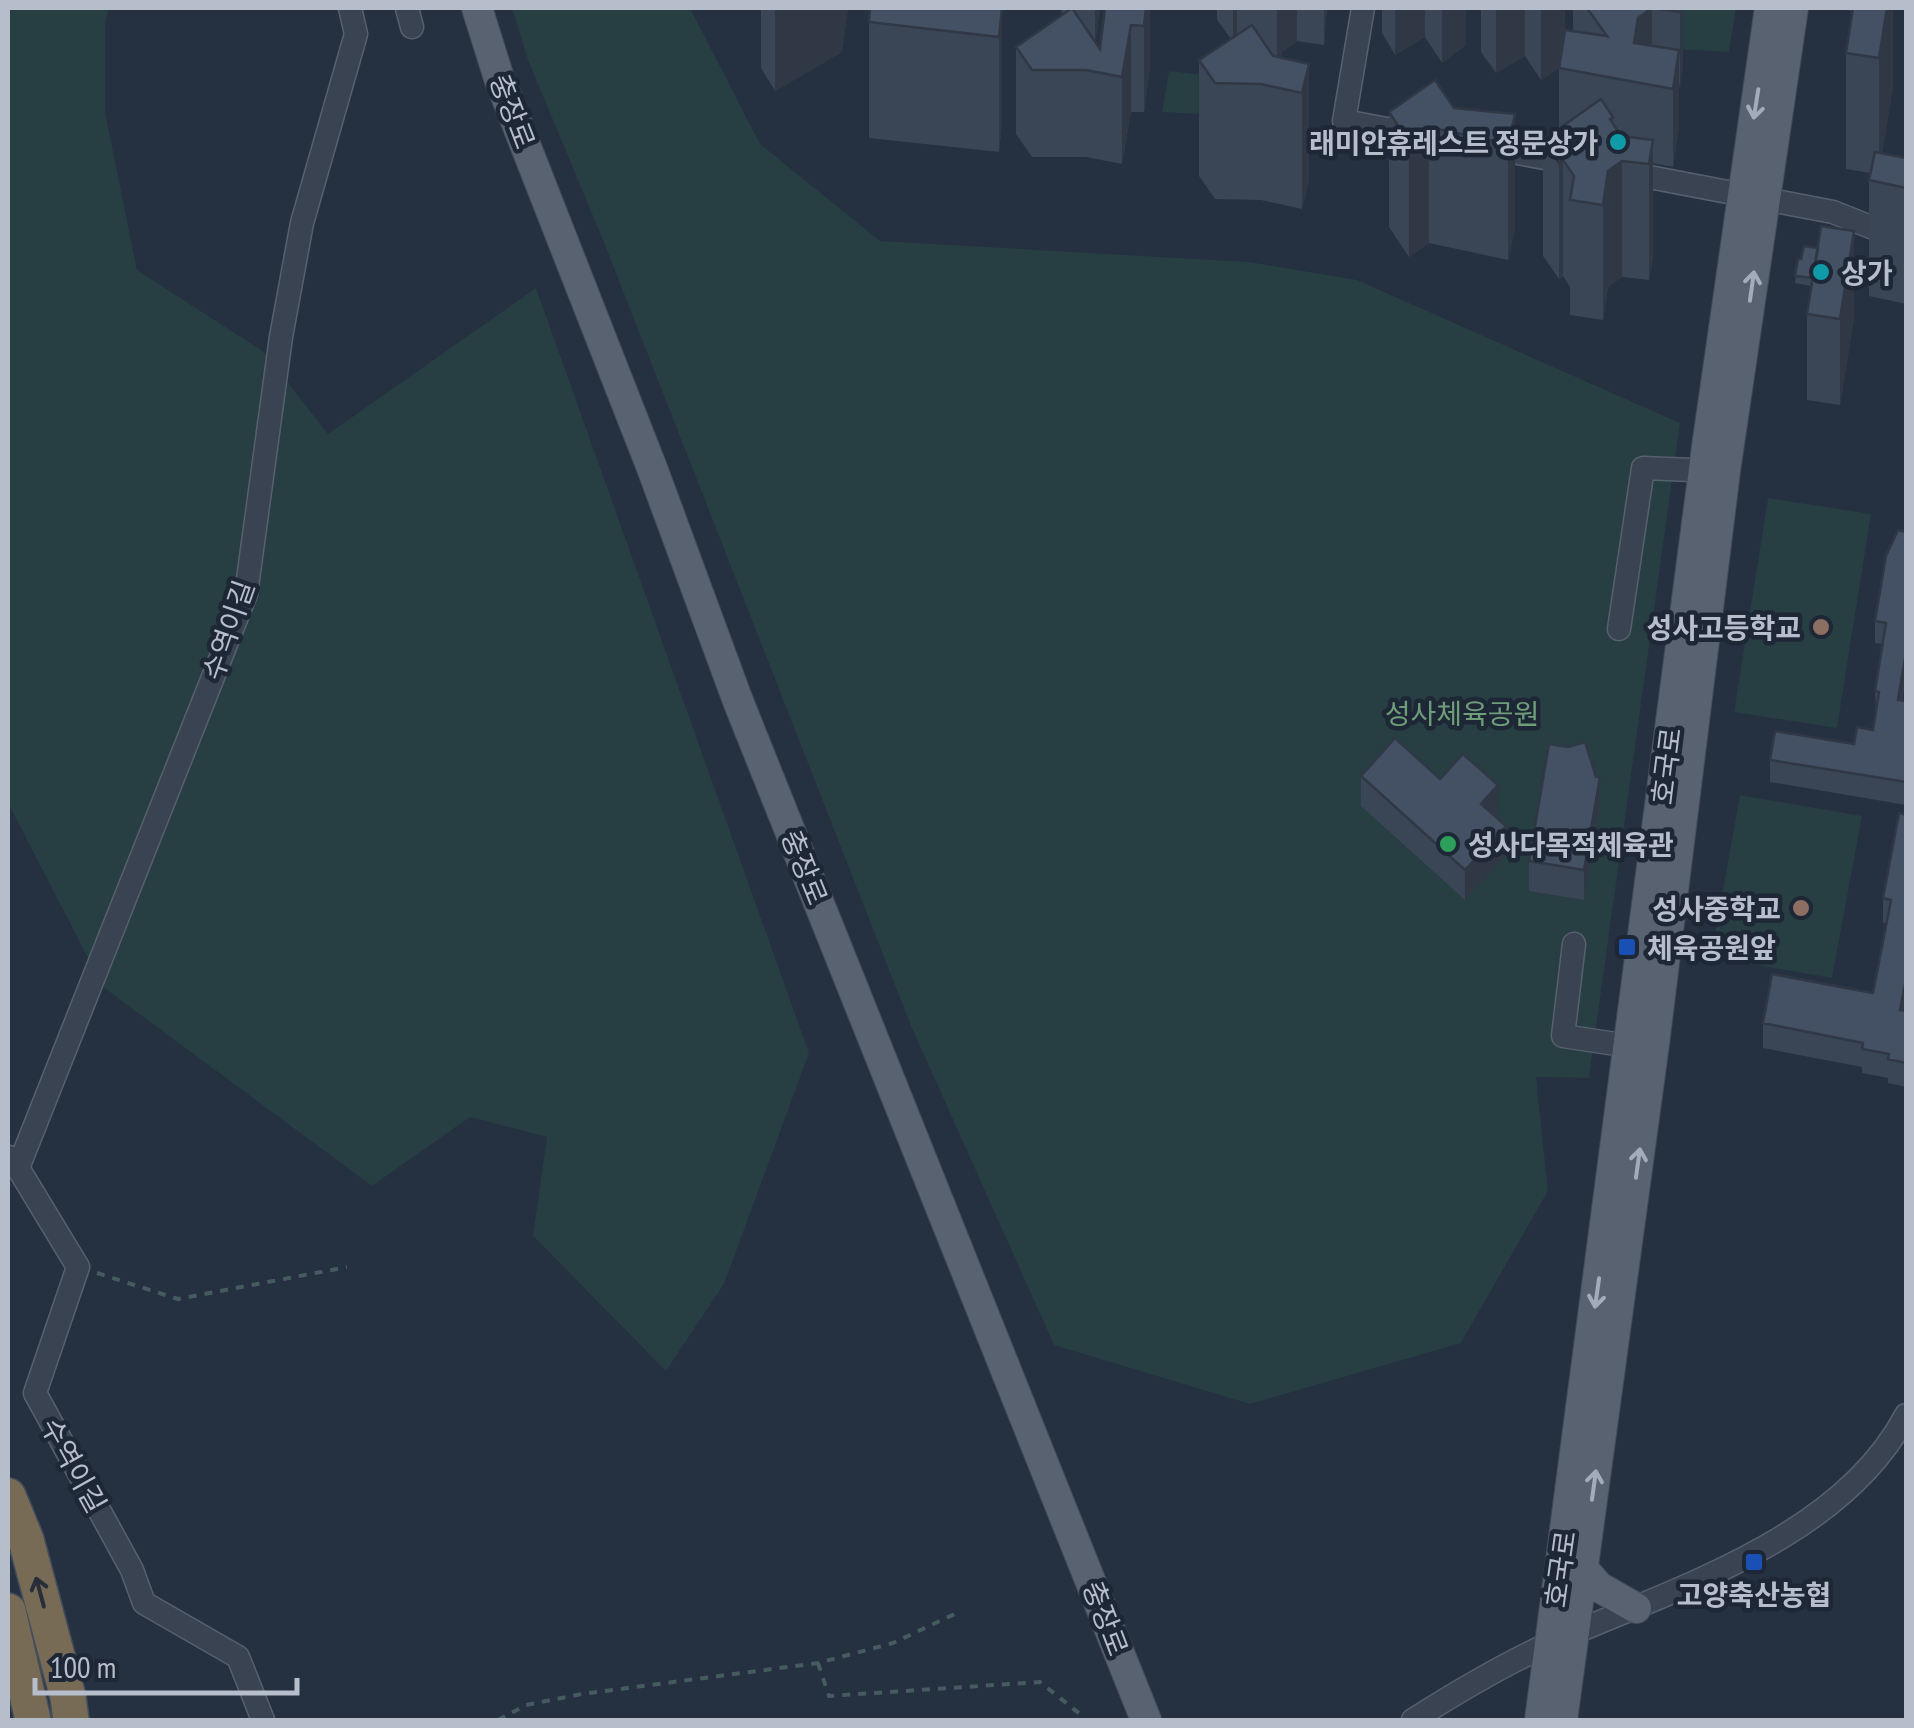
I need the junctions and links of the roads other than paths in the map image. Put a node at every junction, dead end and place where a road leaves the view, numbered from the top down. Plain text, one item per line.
1 (350, 8) edge
2 (477, 8) edge
3 (1362, 8) edge
4 (1770, 8) edge
5 (1793, 8) edge
6 (1753, 196) junction
7 (1906, 242) edge
8 (1714, 471) junction
9 (1619, 629) dead end
10 (1574, 944) dead end
11 (1641, 1045) junction
12 (13, 1162) edge
13 (1906, 1415) edge
14 (8, 1496) edge
15 (1583, 1569) junction
16 (1636, 1608) junction
17 (8, 1611) edge
18 (1562, 1638) junction
19 (33, 1720) edge
20 (70, 1720) edge
21 (262, 1720) edge
22 (1146, 1720) edge
23 (1413, 1720) edge
24 (1540, 1720) edge
25 (1562, 1720) edge

1 - 12 street, 수역이길
2 - 22 main road, 충장로
3 - 6 street
4 -> 6 main road, 호국로
5 - 6 main road, 호국로
6 - 7 street
6 - 8 main road, 호국로
8 - 9 street
8 - 11 main road, 호국로
10 - 11 street
15 -> 11 main road, 호국로
11 -> 18 main road, 호국로
12 - 21 street, 수역이길
13 - 16 street, 호국로
20 -> 14 highway
15 - 16 main road
15 - 18 main road, 호국로
16 - 18 street, 호국로
17 - 19 highway
18 - 23 street, 호국로
18 - 24 main road, 호국로
18 - 25 main road, 호국로

